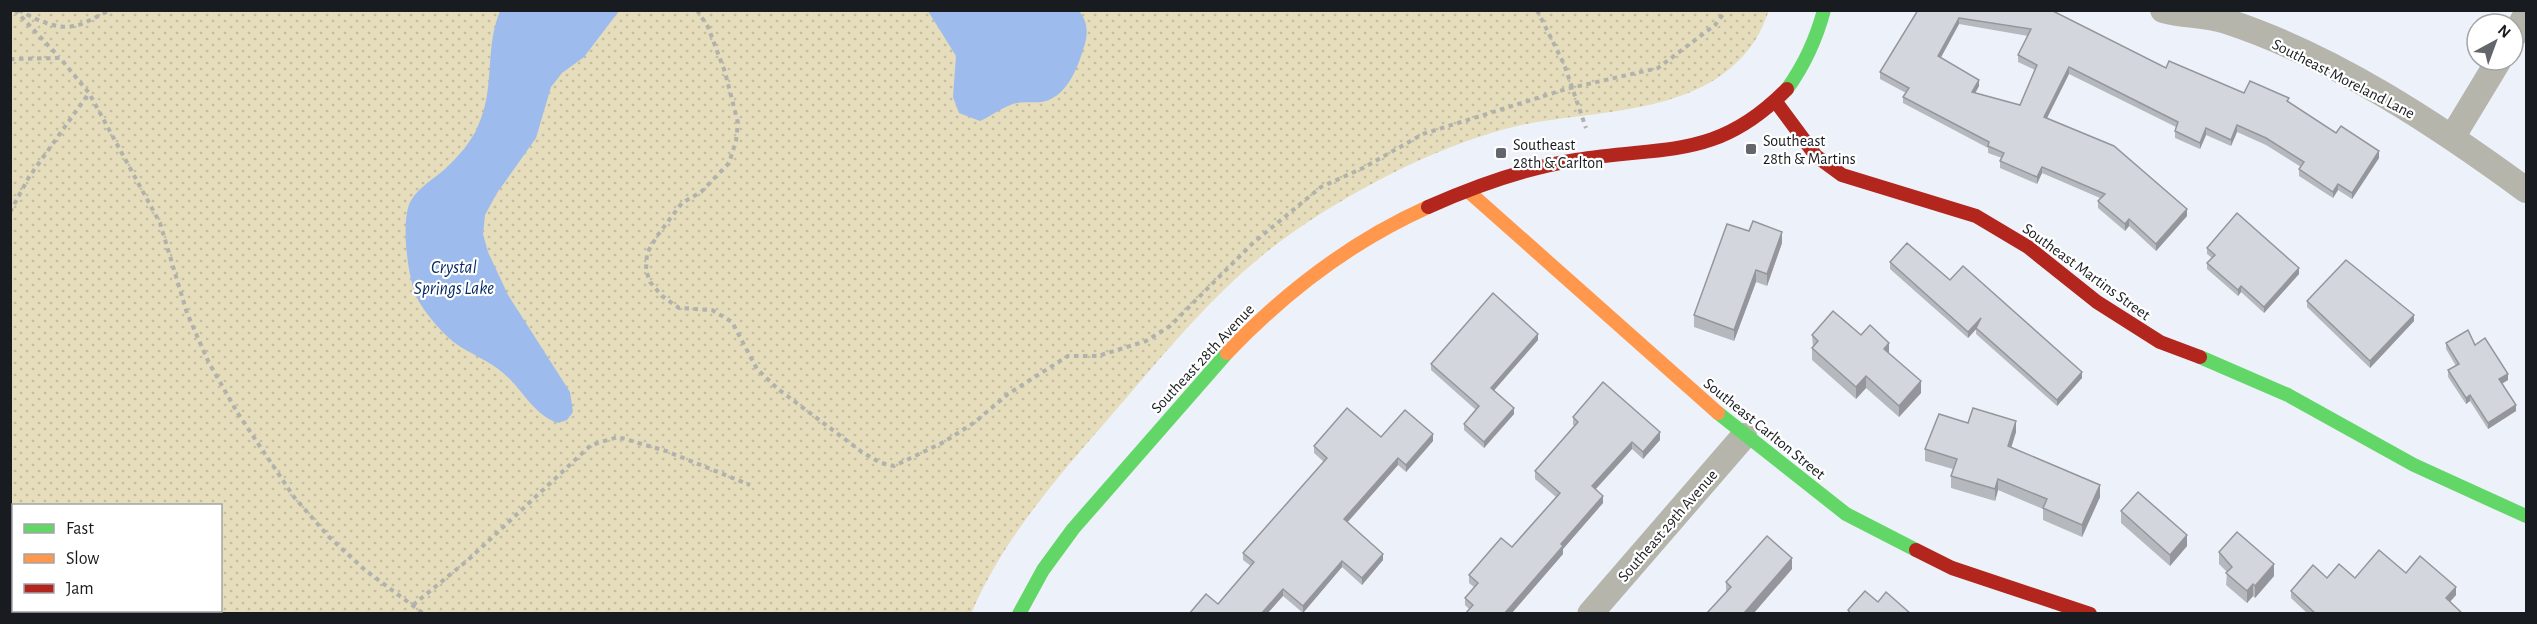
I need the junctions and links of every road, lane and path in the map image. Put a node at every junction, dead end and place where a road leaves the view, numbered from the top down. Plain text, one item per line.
1 (17, 10) edge
2 (111, 10) edge
3 (697, 10) edge
4 (1537, 10) edge
5 (1726, 10) edge
6 (1824, 10) edge
7 (2163, 10) edge
8 (60, 58) junction
9 (10, 59) edge
10 (2492, 72) edge
11 (1572, 88) junction
12 (89, 93) junction
13 (1776, 102) junction
14 (2453, 136) junction
15 (1596, 157) junction
16 (1468, 190) junction
17 (2526, 190) edge
18 (10, 212) edge
19 (1744, 436) junction
20 (750, 485) dead end
21 (2526, 516) edge
22 (413, 605) junction
23 (2039, 607) edge
24 (424, 614) edge
25 (1018, 614) edge
26 (1590, 614) edge
27 (2090, 614) edge

1 - 2 path
1 - 8 path
3 - 11 path
4 - 11 path
5 - 11 path
6 - 13 street, Southeast 28th Avenue
7 - 14 street, Southeast Moreland Lane
8 - 9 path
8 - 12 path
10 - 14 street
11 - 15 path
12 - 18 path
12 - 22 path
13 - 15 street, Southeast 28th Avenue
13 - 21 street, Southeast Martins Street
14 - 17 street, Southeast Moreland Lane
15 - 16 street, Southeast 28th Avenue
16 - 19 street, Southeast Carlton Street
16 - 25 street, Southeast 28th Avenue
19 - 23 street, Southeast Carlton Street
19 - 26 street, Southeast 29th Avenue
20 - 22 path
22 - 24 path
23 - 27 street, Southeast Carlton Street

